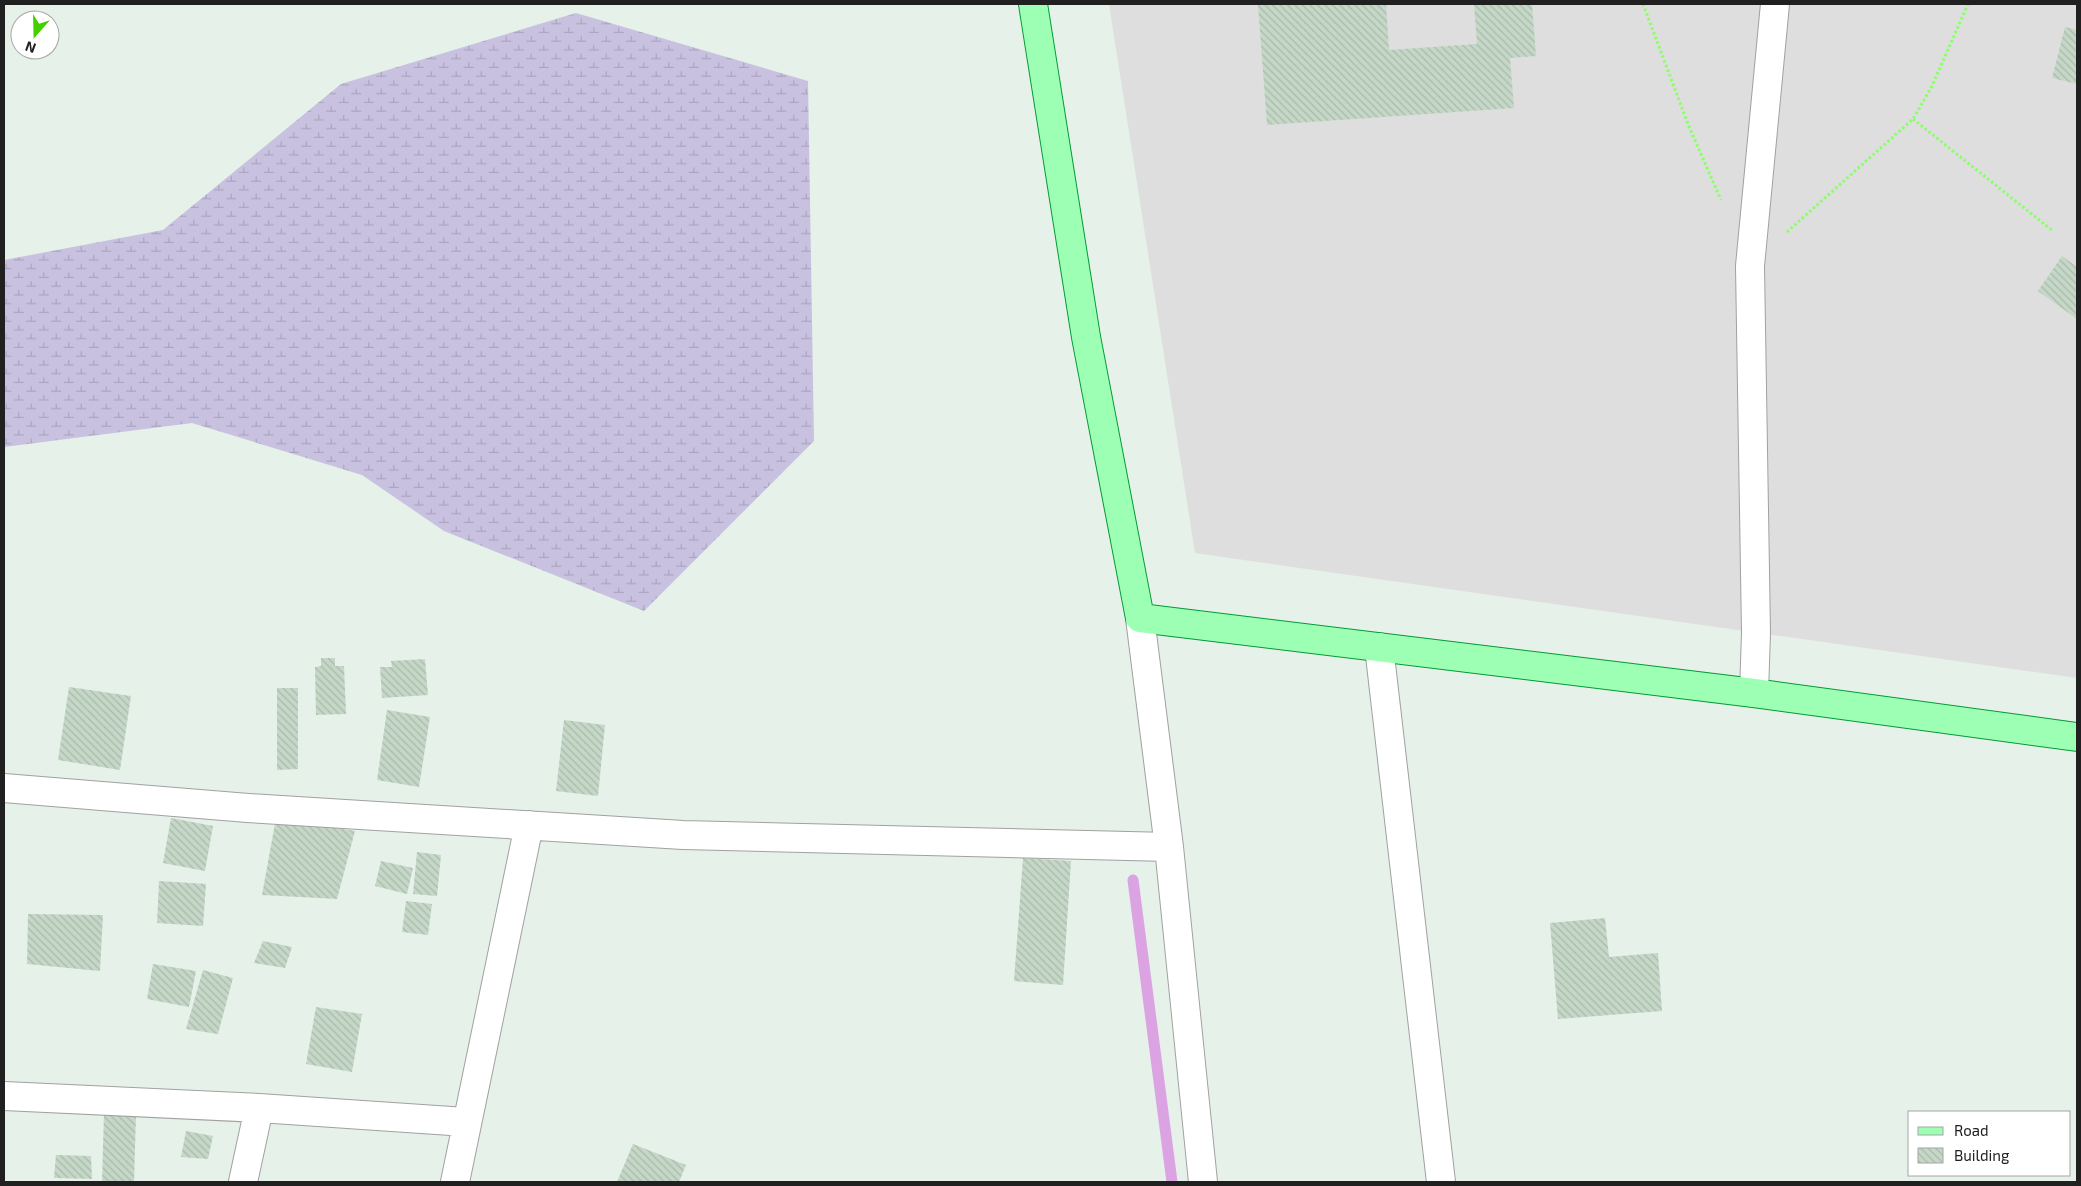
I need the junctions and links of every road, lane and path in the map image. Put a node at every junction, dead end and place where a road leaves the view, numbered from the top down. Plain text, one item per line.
1 (1033, 4) edge
2 (1775, 4) edge
3 (1913, 119) dead end
4 (2053, 231) dead end
5 (1140, 618) junction
6 (1379, 647) junction
7 (1754, 693) junction
8 (2077, 737) edge
9 (4, 788) edge
10 (529, 825) junction
11 (1169, 847) junction
12 (4, 1096) edge
13 (259, 1108) junction
14 (466, 1122) junction
15 (243, 1182) edge
16 (455, 1182) edge
17 (1203, 1182) edge
18 (1441, 1182) edge

1 - 5 main road
2 - 7 street
3 - 4 path
5 - 6 main road
5 - 11 street
6 - 7 main road
6 - 18 street
7 - 8 main road
9 - 10 street
10 - 11 street
10 - 14 street
11 - 17 street
12 - 13 street
13 - 14 street
13 - 15 street
14 - 16 street

